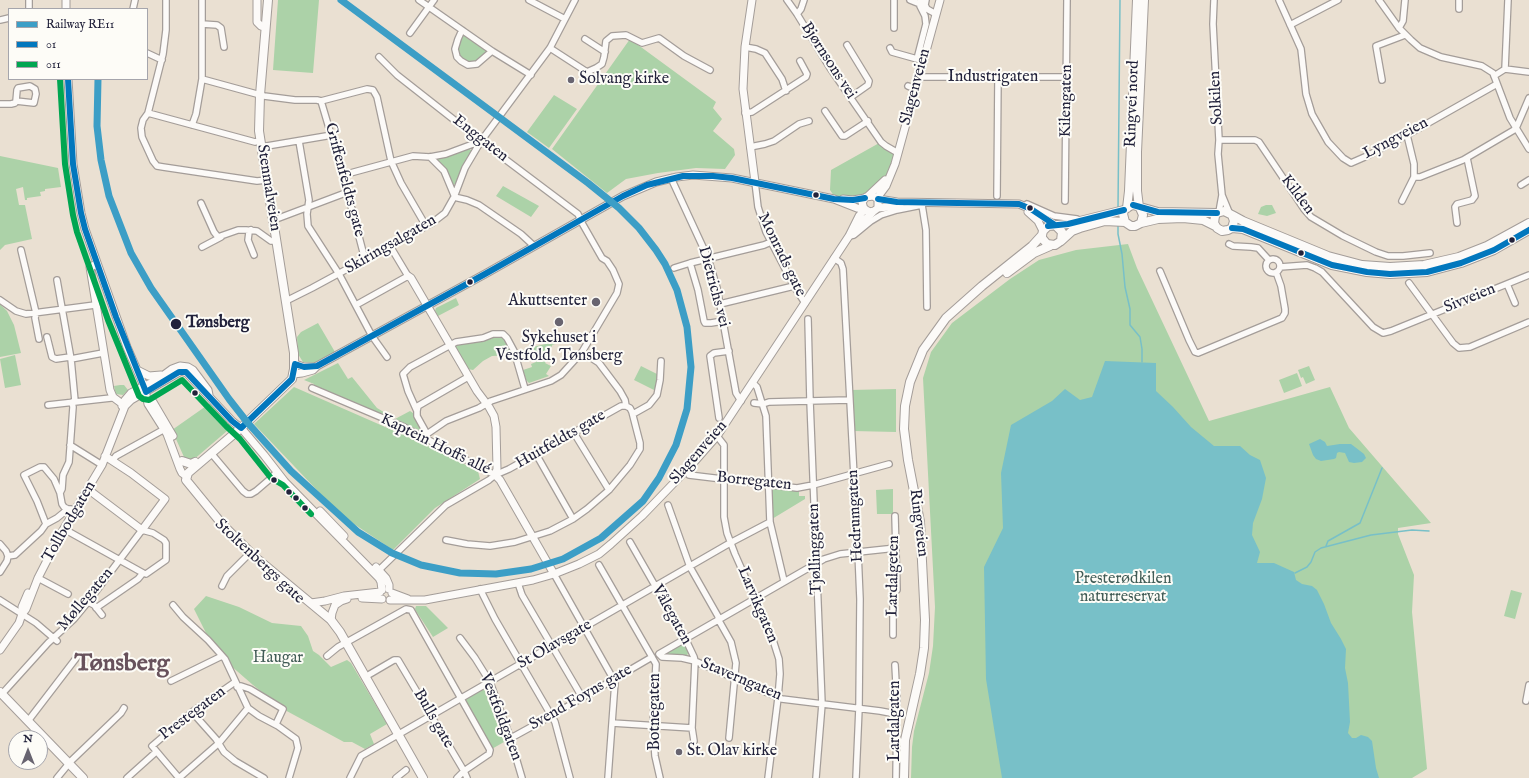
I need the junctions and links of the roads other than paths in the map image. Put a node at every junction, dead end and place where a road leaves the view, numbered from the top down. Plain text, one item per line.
1 (166, 0) edge
2 (202, 0) edge
3 (257, 0) edge
4 (268, 0) edge
5 (419, 0) edge
6 (434, 0) edge
7 (529, 0) edge
8 (575, 0) edge
9 (752, 0) edge
10 (787, 0) edge
11 (804, 0) edge
12 (894, 0) edge
13 (910, 0) edge
14 (926, 0) edge
15 (940, 0) edge
16 (1067, 0) edge
17 (1137, 0) edge
18 (1144, 0) edge
19 (1214, 0) edge
20 (1279, 0) edge
21 (1338, 0) edge
22 (1380, 0) edge
23 (1405, 0) edge
24 (1460, 0) edge
25 (1508, 0) edge
26 (921, 2) edge
27 (429, 6) junction
28 (1459, 9) dead end
29 (797, 14) junction
30 (936, 14) junction
31 (566, 19) junction
32 (202, 24) junction
33 (1290, 25) junction
34 (265, 27) junction
35 (894, 28) dead end
36 (1399, 28) junction
37 (462, 30) junction
38 (410, 33) dead end
39 (1405, 35) junction
40 (585, 39) dead end
41 (847, 45) dead end
42 (744, 47) junction
43 (224, 48) dead end
44 (550, 48) junction
45 (890, 48) dead end
46 (492, 51) junction
47 (605, 52) junction
48 (148, 53) edge
49 (379, 57) dead end
50 (162, 60) junction
51 (800, 61) dead end
52 (1504, 69) junction
53 (710, 70) dead end
54 (1529, 72) edge
55 (531, 75) junction
56 (998, 76) junction
57 (1494, 76) junction
58 (919, 77) junction
59 (1067, 77) junction
60 (202, 79) junction
61 (68, 80) edge
62 (1382, 80) dead end
63 (1497, 84) junction
64 (908, 86) dead end
65 (916, 89) junction
66 (786, 91) junction
67 (260, 95) junction
68 (852, 97) junction
69 (1529, 98) edge
70 (16, 101) dead end
71 (321, 101) junction
72 (0, 104) edge
73 (825, 111) dead end
74 (148, 113) junction
75 (745, 113) junction
76 (809, 121) dead end
77 (868, 121) junction
78 (192, 125) junction
79 (1516, 129) junction
80 (332, 135) junction
81 (1407, 135) junction
82 (1219, 140) junction
83 (299, 141) junction
84 (481, 141) junction
85 (261, 144) junction
86 (750, 147) junction
87 (1529, 149) edge
88 (898, 153) junction
89 (430, 157) junction
90 (1467, 158) junction
91 (391, 162) junction
92 (343, 174) junction
93 (891, 174) junction
94 (1414, 177) junction
95 (671, 178) junction
96 (267, 180) junction
97 (1529, 180) edge
98 (754, 182) junction
99 (1521, 185) dead end
100 (348, 192) junction
101 (1222, 195) junction
102 (454, 196) junction
103 (998, 196) dead end
104 (866, 197) junction
105 (878, 198) junction
106 (834, 199) junction
107 (1065, 201) dead end
108 (1402, 201) dead end
109 (201, 203) dead end
110 (1011, 203) junction
111 (922, 205) junction
112 (308, 207) junction
113 (1140, 208) junction
114 (864, 209) junction
115 (876, 210) junction
116 (1218, 213) junction
117 (1231, 213) junction
118 (1121, 215) junction
119 (279, 218) dead end
120 (581, 220) junction
121 (1084, 220) junction
122 (1141, 222) junction
123 (1529, 222) edge
124 (1457, 223) dead end
125 (1056, 225) junction
126 (426, 226) junction
127 (1216, 226) junction
128 (1232, 228) junction
129 (251, 230) junction
130 (1529, 230) edge
131 (1042, 233) junction
132 (849, 236) junction
133 (221, 237) junction
134 (277, 241) junction
135 (1061, 241) junction
136 (771, 242) junction
137 (1229, 244) dead end
138 (390, 246) junction
139 (534, 246) junction
140 (1050, 246) junction
141 (202, 247) dead end
142 (21, 250) dead end
143 (1430, 252) dead end
144 (254, 255) dead end
145 (708, 258) junction
146 (834, 258) junction
147 (366, 259) junction
148 (1269, 260) junction
149 (690, 263) junction
150 (99, 267) junction
151 (1280, 267) junction
152 (674, 268) dead end
153 (1160, 271) dead end
154 (1276, 272) junction
155 (339, 274) junction
156 (1529, 275) edge
157 (408, 276) junction
158 (57, 280) dead end
159 (1409, 283) dead end
160 (1507, 284) junction
161 (794, 286) junction
162 (977, 291) junction
163 (0, 300) edge
164 (286, 301) junction
165 (805, 303) junction
166 (1515, 303) dead end
167 (95, 304) junction
168 (720, 304) junction
169 (356, 305) junction
170 (427, 306) junction
171 (927, 307) dead end
172 (62, 309) junction
173 (36, 313) junction
174 (1432, 314) junction
175 (808, 319) dead end
176 (723, 321) junction
177 (1529, 322) edge
178 (372, 336) junction
179 (47, 337) dead end
180 (39, 339) dead end
181 (453, 344) junction
182 (729, 351) junction
183 (582, 352) junction
184 (103, 353) junction
185 (387, 357) dead end
186 (70, 358) junction
187 (661, 361) dead end
188 (294, 364) junction
189 (317, 366) junction
190 (137, 370) junction
191 (164, 374) junction
192 (293, 374) junction
193 (468, 377) junction
194 (753, 383) junction
195 (312, 388) dead end
196 (145, 389) junction
197 (525, 389) junction
198 (209, 395) junction
199 (113, 397) junction
200 (849, 400) junction
201 (74, 401) junction
202 (741, 401) junction
203 (810, 401) junction
204 (754, 402) dead end
205 (486, 403) junction
206 (763, 404) junction
207 (48, 405) dead end
208 (124, 405) junction
209 (626, 406) junction
210 (416, 411) junction
211 (633, 414) junction
212 (719, 418) dead end
213 (239, 426) junction
214 (162, 431) dead end
215 (574, 432) junction
216 (717, 436) junction
217 (427, 437) junction
218 (70, 445) junction
219 (211, 454) junction
220 (536, 454) junction
221 (105, 456) junction
222 (113, 460) junction
223 (182, 461) junction
224 (195, 462) junction
225 (889, 464) dead end
226 (102, 465) junction
227 (277, 472) junction
228 (185, 474) junction
229 (854, 474) junction
230 (495, 475) junction
231 (688, 475) dead end
232 (724, 479) junction
233 (769, 484) junction
234 (813, 485) junction
235 (89, 490) junction
236 (609, 490) junction
237 (60, 493) junction
238 (668, 505) dead end
239 (72, 509) junction
240 (895, 516) dead end
241 (573, 519) junction
242 (770, 522) junction
243 (46, 524) junction
244 (64, 529) junction
245 (142, 530) junction
246 (533, 538) junction
247 (446, 540) dead end
248 (630, 542) dead end
249 (730, 543) junction
250 (0, 544) edge
251 (896, 548) junction
252 (858, 552) junction
253 (248, 555) junction
254 (8, 556) junction
255 (120, 560) junction
256 (817, 562) junction
257 (599, 565) dead end
258 (690, 568) junction
259 (0, 572) edge
260 (377, 572) junction
261 (143, 573) junction
262 (554, 574) junction
263 (38, 578) junction
264 (784, 581) junction
265 (518, 583) junction
266 (222, 586) dead end
267 (656, 587) junction
268 (480, 589) junction
269 (68, 594) dead end
270 (386, 594) junction
271 (755, 598) junction
272 (0, 600) edge
273 (329, 600) junction
274 (88, 602) junction
275 (311, 603) junction
276 (173, 605) dead end
277 (335, 605) junction
278 (622, 606) junction
279 (96, 608) junction
280 (320, 612) junction
281 (22, 614) junction
282 (102, 614) dead end
283 (719, 619) junction
284 (331, 620) junction
285 (585, 628) junction
286 (893, 635) dead end
287 (460, 638) dead end
288 (685, 638) junction
289 (56, 640) junction
290 (346, 644) junction
291 (552, 646) junction
292 (0, 650) edge
293 (222, 656) junction
294 (327, 656) dead end
295 (77, 657) dead end
296 (652, 657) junction
297 (695, 661) junction
298 (522, 664) junction
299 (895, 665) dead end
300 (365, 677) junction
301 (614, 679) junction
302 (735, 679) junction
303 (170, 681) dead end
304 (490, 682) junction
305 (236, 685) junction
306 (1529, 685) edge
307 (1, 694) edge
308 (461, 698) junction
309 (582, 698) junction
310 (778, 698) junction
311 (1526, 701) dead end
312 (822, 704) junction
313 (124, 708) dead end
314 (248, 708) junction
315 (859, 708) junction
316 (192, 712) junction
317 (896, 714) junction
318 (431, 716) junction
319 (552, 716) junction
320 (28, 721) junction
321 (612, 723) junction
322 (276, 724) junction
323 (653, 725) junction
324 (692, 728) junction
325 (398, 735) junction
326 (510, 738) junction
327 (729, 738) dead end
328 (694, 741) dead end
329 (219, 743) junction
330 (156, 752) junction
331 (69, 763) junction
332 (406, 770) dead end
333 (464, 771) junction
334 (176, 777) edge
335 (259, 777) edge
336 (57, 778) edge
337 (79, 778) edge
338 (83, 778) edge
339 (127, 778) edge
340 (288, 778) edge
341 (350, 778) edge
342 (396, 778) edge
343 (423, 778) edge
344 (457, 778) edge
345 (467, 778) edge
346 (522, 778) edge
347 (570, 778) edge
348 (608, 778) edge
349 (660, 778) edge
350 (768, 778) edge
351 (816, 778) edge
352 (856, 778) edge
353 (896, 778) edge
354 (904, 778) edge

1 - 50 street
2 - 32 street
3 - 34 main road
4 - 34 main road, Stenmalveien
5 - 27 street
6 - 27 street
7 - 31 street
8 - 31 street, Skiringsalgaten
9 - 42 main road
10 - 29 street
11 - 29 street, Bjørnsons vei
12 - 35 street
13 - 26 street, Slagenveien
14 - 30 street
15 - 30 main road, Slagenveien
16 - 59 street, Kilengaten
17 - 118 main road, Ringvei nord
18 - 113 main road, Ringvei nord
19 - 82 street, Solkilen
20 - 33 street, Lyngveien
21 - 33 street
22 - 36 street
23 - 36 street
24 - 28 street
25 - 52 street
26 - 45 street, Slagenveien
27 - 37 street
27 - 38 street
29 - 68 street, Bjørnsons vei
30 - 58 main road, Slagenveien
31 - 44 street, Skiringsalgaten
32 - 43 street
32 - 60 street
33 - 81 street, Lyngveien
34 - 67 main road, Stenmalveien
36 - 39 street
37 - 46 street
37 - 46 street
39 - 57 street
39 - 62 street
40 - 47 street
41 - 68 street
42 - 66 street
42 - 75 main road
44 - 47 street
44 - 55 street, Skiringsalgaten
46 - 55 street
47 - 53 street
48 - 50 street
49 - 84 street, Enggaten
50 - 74 street
51 - 66 street
52 - 54 street
52 - 57 street
55 - 84 street, Skiringsalgaten
56 - 58 street, Industrigaten
56 - 59 street, Industrigaten
56 - 103 street
57 - 63 street
58 - 65 main road, Slagenveien
59 - 107 street, Kilengaten
60 - 67 street
60 - 78 street
61 - 150 main road
63 - 79 street
63 - 81 street, Lyngveien
64 - 65 street
65 - 88 main road, Slagenveien
66 - 75 street
67 - 71 street
67 - 85 main road, Stenmalveien
68 - 77 street, Bjørnsons vei
69 - 79 street
70 - 72 street
71 - 80 street, Griffenfeldts gate
71 - 91 street
73 - 77 street, Bjørnsons vei
74 - 78 street
74 - 96 street
75 - 86 main road
76 - 86 street
77 - 88 street, Bjørnsons vei
78 - 85 street
79 - 87 street
79 - 90 street
80 - 83 street
80 - 92 street, Griffenfeldts gate
81 - 94 street
82 - 101 street, Solkilen
82 - 143 street, Kilden
83 - 85 street
83 - 112 street
84 - 89 street
84 - 102 street, Skiringsalgaten
84 - 120 street, Enggaten
85 - 96 main road, Stenmalveien
86 - 98 main road
88 - 93 main road, Slagenveien
89 - 91 street
89 - 102 street
90 - 94 street
90 - 124 street
91 - 92 street
91 - 126 street
92 - 100 street, Griffenfeldts gate
93 - 104 main road, Slagenveien
93 - 105 main road, Slagenveien
94 - 108 street
95 - 98 main road
95 - 120 main road
95 - 145 street, Dietrichs vei
96 - 134 main road, Stenmalveien
97 - 99 street
98 - 106 main road
98 - 136 street, Monrads gate
100 - 112 street
100 - 147 street, Griffenfeldts gate
101 - 116 street, Solkilen
101 - 117 street, Solkilen
102 - 126 street, Skiringsalgaten
102 - 139 street
104 - 105 main road
104 - 106 main road
104 - 114 main road
105 - 110 main road
105 - 115 main road
106 - 114 main road
109 - 133 street
110 - 121 street
110 - 125 main road
111 - 115 main road
111 - 131 main road
111 - 132 street
111 - 171 street
112 - 119 street
112 - 155 street
113 - 116 main road
113 - 118 main road
113 - 122 main road
114 - 115 main road
114 - 132 main road, Slagenveien
115 - 132 main road, Slagenveien
116 - 117 main road
116 - 127 main road
117 - 123 main road
117 - 128 main road
118 - 121 main road, Ringveien
118 - 122 main road
118 - 135 main road, Ringveien
120 - 139 main road
120 - 183 street, Enggaten
121 - 125 main road, Ringveien
122 - 127 main road
125 - 131 main road, Ringveien
125 - 135 main road
126 - 138 street, Skiringsalgaten
127 - 128 main road
128 - 130 main road
129 - 133 street
129 - 134 street
129 - 144 street
131 - 140 main road
131 - 162 main road, Ringveien
132 - 146 main road, Slagenveien
133 - 141 street
134 - 164 main road, Stenmalveien
135 - 140 main road, Ringveien
136 - 145 street
136 - 161 street, Monrads gate
137 - 148 street
138 - 147 street, Skiringsalgaten
138 - 157 street
139 - 170 main road
140 - 162 main road, Ringveien
142 - 173 street
145 - 149 street
145 - 168 street, Dietrichs vei
146 - 165 main road, Slagenveien
146 - 200 street, Hedrumgaten
147 - 155 street, Skiringsalgaten
148 - 151 street
148 - 154 street
149 - 152 street
149 - 176 street
150 - 167 main road
150 - 190 main road
151 - 154 street
151 - 174 street, Sivveien
153 - 154 street
155 - 164 street, Skiringsalgaten
155 - 169 street
156 - 160 street, Sivveien
157 - 169 street
157 - 170 main road
158 - 172 street
159 - 174 street
160 - 166 street, Sivveien
160 - 174 street, Sivveien
161 - 165 street, Monrads gate
161 - 168 street
162 - 354 main road, Ringveien
163 - 173 street
164 - 188 main road, Stenmalveien
165 - 194 main road, Slagenveien
167 - 172 street
167 - 184 main road
168 - 176 street, Dietrichs vei
169 - 178 street
170 - 178 main road
170 - 181 main road
172 - 173 street
172 - 186 street
173 - 180 street
174 - 177 street
175 - 203 street, Tjøllinggaten
176 - 182 street, Dietrichs vei
178 - 185 street
178 - 189 main road
179 - 186 street
181 - 193 main road
181 - 197 street
181 - 210 street
182 - 202 street, Dietrichs vei
182 - 212 street
183 - 197 street, Enggaten
183 - 209 street
184 - 186 street
184 - 199 main road
186 - 201 street
187 - 211 street
188 - 189 main road
188 - 192 main road, Stenmalveien
189 - 192 main road
190 - 191 main road
190 - 196 main road
191 - 196 main road
191 - 198 main road
192 - 213 main road
193 - 205 main road
193 - 210 street
194 - 202 main road, Slagenveien
194 - 206 street
195 - 217 street, Kaptein Hoffs allé
196 - 198 main road
196 - 208 main road
196 - 223 main road
196 - 228 main road
197 - 205 street, Enggaten
198 - 213 main road
199 - 201 street
199 - 208 main road
200 - 203 street
200 - 229 street, Hedrumgaten
201 - 207 street
201 - 218 street
202 - 216 main road, Slagenveien
203 - 206 street
203 - 234 street, Tjøllinggaten
204 - 206 street
205 - 217 street, Enggaten
205 - 230 main road
206 - 233 street
208 - 221 main road, Tollbodgaten
209 - 211 street
209 - 215 street, Huitfeldts gate
210 - 217 street
211 - 236 street
213 - 219 main road
213 - 224 main road
213 - 227 main road
214 - 222 street
215 - 220 street, Huitfeldts gate
215 - 236 street
216 - 232 street, Larvikgaten
216 - 262 main road, Slagenveien
217 - 230 street, Kaptein Hoffs allé
218 - 226 street, Tollbodgaten
218 - 237 street
219 - 227 street
219 - 228 main road
220 - 230 street, Huitfeldts gate
220 - 241 street
221 - 222 main road
221 - 226 main road, Tollbodgaten
222 - 245 main road, Møllegaten
223 - 224 main road
223 - 228 main road
224 - 228 main road
225 - 229 street, Borregaten
226 - 235 main road, Tollbodgaten
227 - 260 main road
228 - 253 main road, Stoltenbergs gate
228 - 275 main road, Stoltenbergs gate
229 - 234 street, Borregaten
229 - 252 street, Hedrumgaten
230 - 246 main road, Kaptein Hoffs allé
230 - 260 street, Huitfeldts gate
231 - 232 street, Borregaten
232 - 233 street, Borregaten
232 - 249 street, Larvikgaten
233 - 234 street, Borregaten
233 - 242 street
234 - 256 street, Tjøllinggaten
235 - 239 main road, Tollbodgaten
235 - 245 main road
236 - 241 street
237 - 239 street
237 - 243 street
238 - 258 street
239 - 243 street
239 - 244 main road, Tollbodgaten
240 - 251 street, Lardalgeten
241 - 246 street
242 - 249 street, St Olavsgate
242 - 264 street
243 - 254 street
244 - 255 street
244 - 263 main road, Tollbodgaten
245 - 255 street, Møllegaten
245 - 261 street
246 - 247 street
246 - 262 main road, Kaptein Hoffs allé
248 - 267 street, Vålegaten
249 - 258 street, St Olavsgate
249 - 271 street, Larvikgaten
250 - 254 street
251 - 252 street
251 - 286 street, Lardalgeten
252 - 256 street
252 - 315 street, Hedrumgaten
253 - 266 street
253 - 280 main road, Stoltenbergs gate
254 - 259 street
255 - 261 street
255 - 274 street, Møllegaten
256 - 264 street
256 - 312 street, Tjøllinggaten
257 - 278 street, Botnegaten
258 - 267 street, St Olavsgate
258 - 283 street
260 - 270 main road
261 - 279 street
262 - 265 main road, Slagenveien
262 - 285 street, Kaptein Hoffs allé
263 - 269 street
263 - 281 main road, Tollbodgaten
264 - 271 street
265 - 268 main road, Slagenveien
265 - 291 street
267 - 278 street, St Olavsgate
267 - 288 street, Vålegaten
268 - 270 main road, Slagenveien
268 - 298 street
270 - 273 main road, Slagenveien
270 - 277 main road, Slagenveien
271 - 283 street
271 - 310 street, Larvikgaten
272 - 281 street
273 - 275 main road, Slagenveien
273 - 280 main road, Slagenveien
274 - 279 street
274 - 289 street, Møllegaten
275 - 280 main road, Stoltenbergs gate
276 - 293 street
277 - 280 main road, Slagenveien
277 - 284 main road
278 - 285 street, St Olavsgate
278 - 296 street, Botnegaten
279 - 282 street
280 - 284 main road, Stoltenbergs gate
280 - 290 main road, Stoltenbergs gate
281 - 289 street
281 - 292 main road, Tollbodgaten
283 - 288 street
283 - 302 street
284 - 290 main road, Stoltenbergs gate
285 - 291 street, St Olavsgate
285 - 301 street, Kaptein Hoffs allé
287 - 304 street, Vestfoldgaten
288 - 297 street, Vålegaten
288 - 297 street, Staverngaten
289 - 307 street, Møllegaten
290 - 294 street
290 - 300 main road, Stoltenbergs gate
290 - 308 street
291 - 298 street, St Olavsgate
291 - 309 street
293 - 303 street
293 - 305 street
295 - 320 street
296 - 301 street, Svend Foyns gate
296 - 323 street, Botnegaten
297 - 302 street, Staverngaten
297 - 324 street, Vålegaten
298 - 304 street, St Olavsgate
298 - 319 street
299 - 317 street, Lardalgaten
300 - 318 street, Bulls gate
300 - 325 main road, Stoltenbergs gate
301 - 309 street, Svend Foyns gate
301 - 321 street
302 - 310 street, Staverngaten
302 - 327 street
304 - 308 street, St Olavsgate
304 - 326 street, Vestfoldgaten
305 - 314 street
305 - 316 street, Prestegaten
305 - 322 street
306 - 311 street
307 - 320 main road
308 - 318 street, St Olavsgate
308 - 333 street
309 - 319 street, Svend Foyns gate
310 - 312 street, Staverngaten
310 - 350 street, Larvikgaten
312 - 315 street, Staverngaten
312 - 351 street, Tjøllinggaten
313 - 331 street
314 - 322 street
314 - 329 street
315 - 317 street, Staverngaten
315 - 352 street, Hedrumgaten
316 - 329 street
316 - 330 street, Prestegaten
317 - 353 street, Lardalgaten
318 - 325 street, St Olavsgate
318 - 333 street, Bulls gate
319 - 326 street, Svend Foyns gate
319 - 347 street
320 - 331 main road
321 - 323 street
321 - 348 street
322 - 340 street
323 - 324 street
323 - 349 street, Botnegaten
324 - 328 street, Vålegaten
325 - 341 street, St Olavsgate
325 - 343 main road, Stoltenbergs gate
326 - 346 street, Vestfoldgaten
329 - 334 street
329 - 335 street
330 - 334 street
330 - 339 street, Prestegaten
331 - 336 street
331 - 337 main road
331 - 338 main road
332 - 342 street
333 - 344 street
333 - 345 street, Bulls gate

